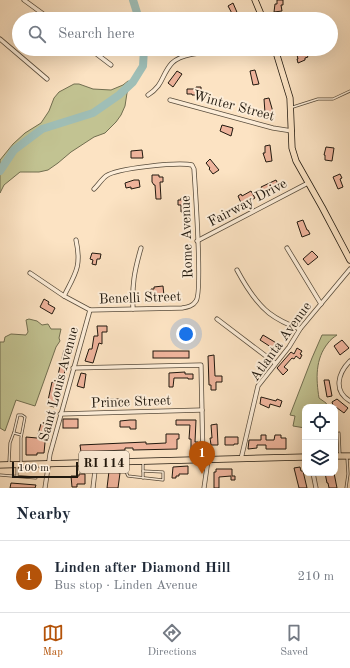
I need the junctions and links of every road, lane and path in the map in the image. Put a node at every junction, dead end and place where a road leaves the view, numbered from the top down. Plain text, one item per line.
1 (24, 0) edge
2 (255, 0) edge
3 (40, 12) edge
4 (260, 12) edge
5 (0, 39) edge
6 (12, 49) edge
7 (19, 56) edge
8 (99, 56) edge
9 (186, 56) edge
10 (277, 56) edge
11 (111, 65) dead end
12 (47, 80) dead end
13 (350, 91) edge
14 (148, 95) dead end
15 (170, 100) dead end
16 (291, 108) junction
17 (292, 131) junction
18 (308, 182) junction
19 (94, 189) dead end
20 (76, 240) dead end
21 (197, 241) junction
22 (140, 248) dead end
23 (287, 248) dead end
24 (350, 260) edge
25 (350, 269) edge
26 (237, 270) dead end
27 (30, 273) dead end
28 (64, 296) junction
29 (321, 304) junction
30 (190, 306) joint
31 (133, 309) junction
32 (90, 310) junction
33 (216, 319) dead end
34 (300, 329) junction
35 (350, 361) edge
36 (275, 363) junction
37 (73, 368) junction
38 (350, 401) edge
39 (202, 410) junction
40 (60, 414) junction
41 (14, 433) junction
42 (339, 433) dead end
43 (22, 435) junction
44 (338, 444) edge
45 (338, 456) edge
46 (349, 456) edge
47 (302, 457) edge
48 (241, 459) junction
49 (206, 460) junction
50 (96, 462) junction
51 (124, 462) junction
52 (143, 462) junction
53 (48, 463) junction
54 (19, 464) junction
55 (0, 465) edge
56 (8, 465) junction
57 (143, 471) junction
58 (0, 475) edge
59 (314, 476) edge
60 (17, 477) junction
61 (36, 478) dead end
62 (143, 478) junction
63 (45, 488) edge
64 (93, 488) edge
65 (204, 488) edge
66 (316, 488) edge
67 (346, 488) edge

1 - 3 street
2 - 4 main road
5 - 6 street
7 - 12 street
8 - 11 street
9 - 14 street
10 - 16 main road
13 - 16 lane
15 - 17 street, Winter Street
16 - 17 main road
17 - 18 main road
18 - 21 street, Fairway Drive
18 - 24 main road
19 - 21 street, Rome Avenue
20 - 28 street
21 - 30 street, Rome Avenue
22 - 31 street
23 - 29 street
25 - 29 street, Atlanta Avenue
26 - 34 street
27 - 28 street, Benelli Street
28 - 32 street, Benelli Street
29 - 34 street, Atlanta Avenue
30 - 31 street, Benelli Street
31 - 32 street, Benelli Street
32 - 37 street, Saint Louis Avenue
33 - 36 street
34 - 36 street, Atlanta Avenue
35 - 38 street
36 - 48 street, Atlanta Avenue
37 - 39 street
37 - 40 street, Saint Louis Avenue
39 - 40 street, Prince Street
39 - 49 street
40 - 53 street, Saint Louis Avenue
41 - 43 lane
41 - 43 lane
41 - 56 lane
42 - 44 lane
43 - 54 lane
45 - 46 main road
46 - 67 lane
47 - 48 main road, RI 114
48 - 49 main road, RI 114
49 - 52 main road, RI 114
49 - 65 street
50 - 51 main road, RI 114
50 - 53 main road, RI 114
50 - 64 street
51 - 52 main road, RI 114
51 - 62 lane
52 - 57 lane
53 - 54 main road, RI 114
53 - 63 street, Saint Louis Avenue
54 - 56 main road, RI 114
54 - 60 lane
55 - 56 main road, RI 114
57 - 62 lane
57 - 62 lane
58 - 60 lane
59 - 66 street
60 - 61 lane

